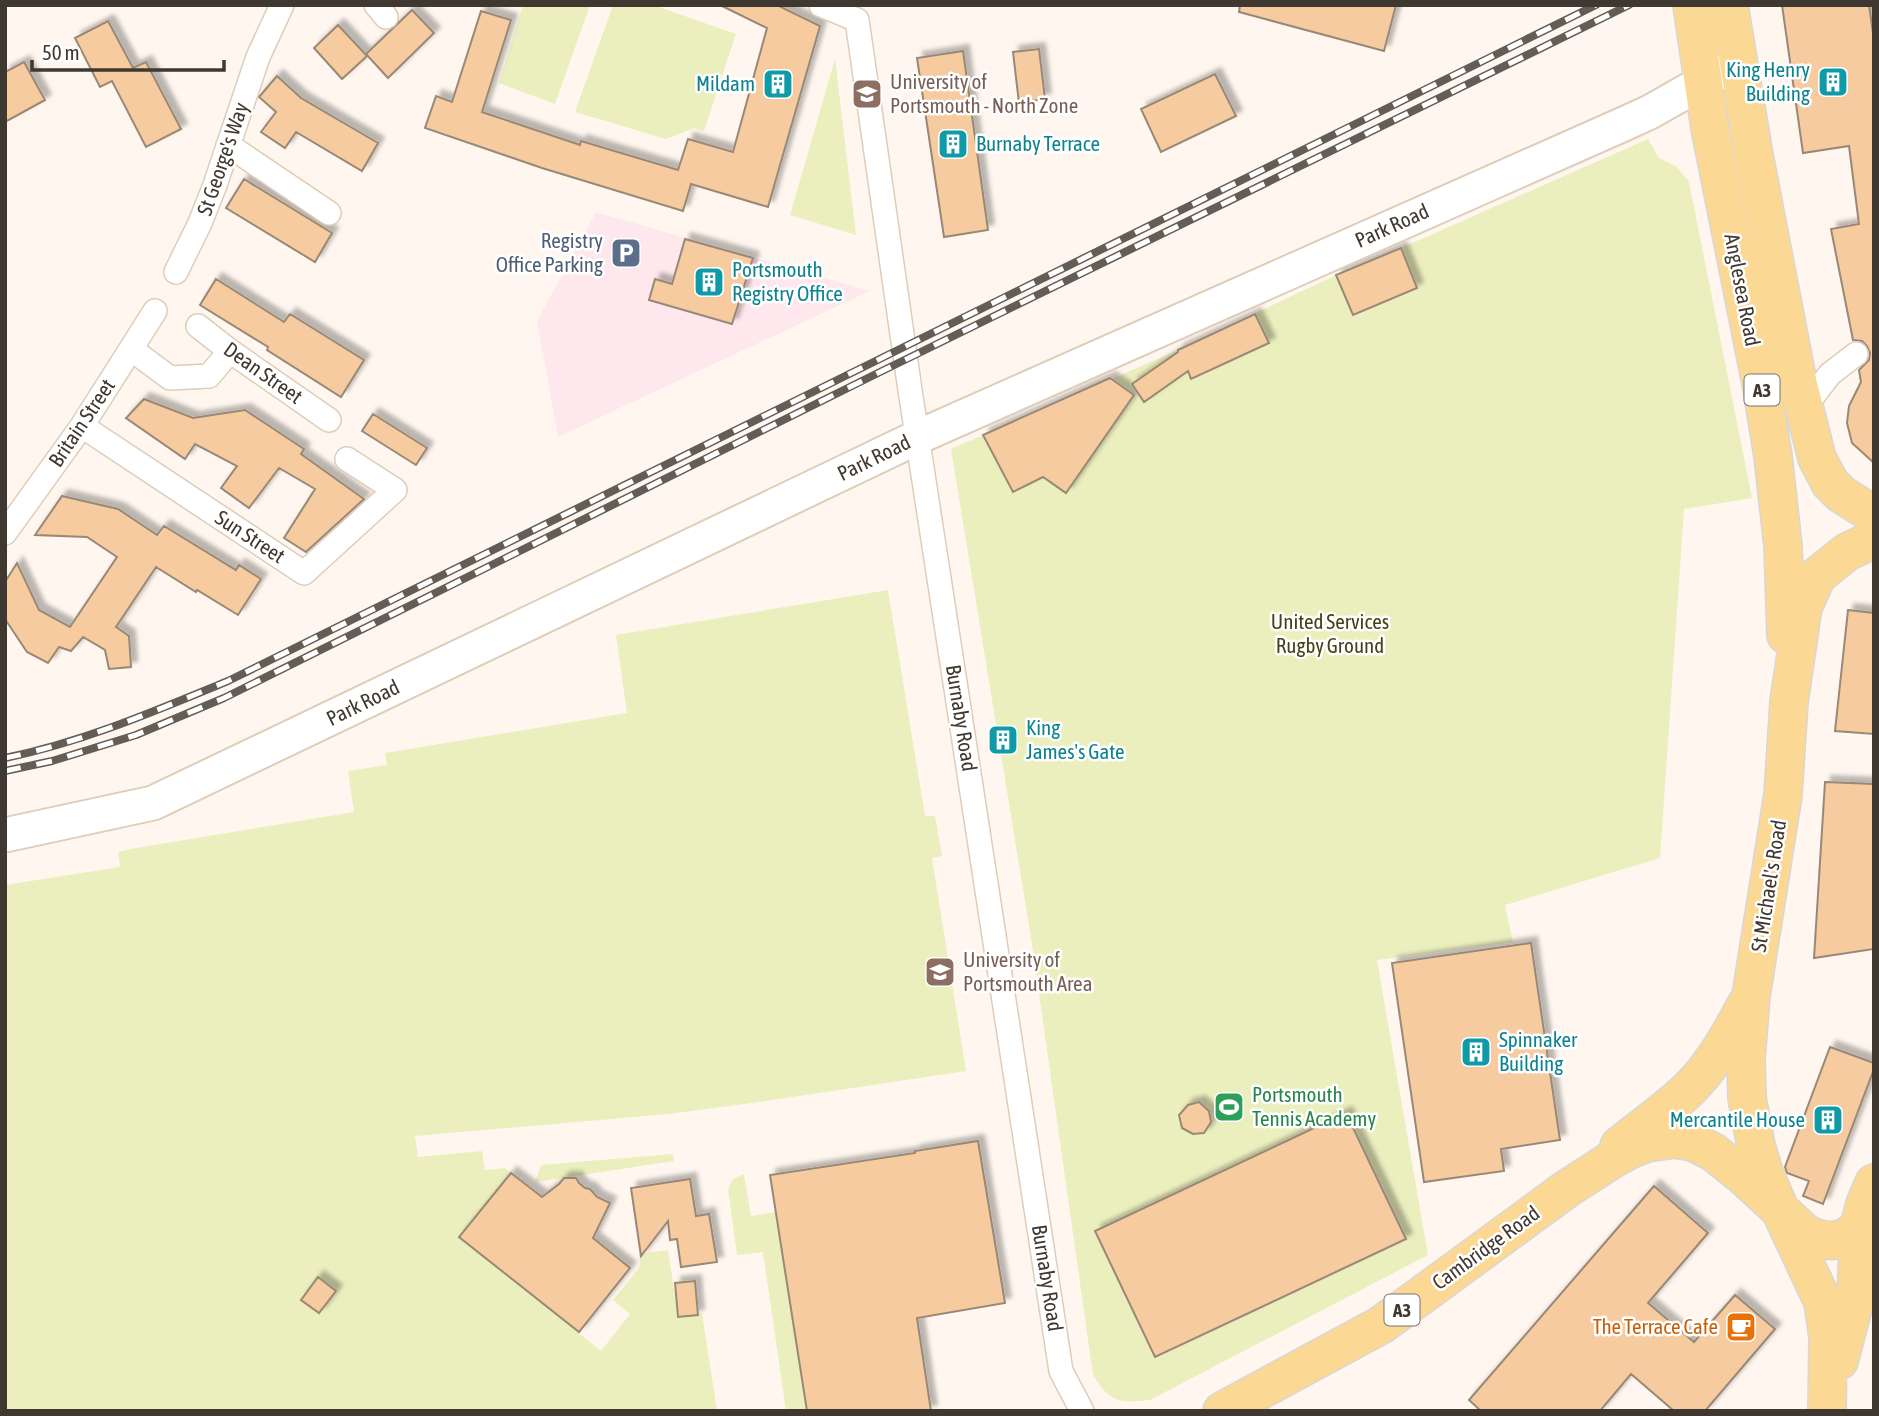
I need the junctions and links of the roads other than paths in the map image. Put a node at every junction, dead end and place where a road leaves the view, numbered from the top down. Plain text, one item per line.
1 (282, 5) edge
2 (821, 5) edge
3 (1692, 5) edge
4 (1729, 5) edge
5 (1738, 62) junction
6 (1704, 82) junction
7 (228, 145) junction
8 (329, 213) dead end
9 (176, 272) dead end
10 (155, 311) dead end
11 (198, 326) dead end
12 (131, 349) junction
13 (230, 351) junction
14 (1856, 354) dead end
15 (1803, 409) junction
16 (329, 420) dead end
17 (82, 426) junction
18 (918, 437) junction
19 (347, 459) dead end
20 (1874, 514) edge
21 (5, 533) edge
22 (1874, 542) edge
23 (1789, 702) junction
24 (5, 835) edge
25 (1751, 996) junction
26 (1874, 1183) edge
27 (1568, 1188) junction
28 (1781, 1212) junction
29 (1866, 1240) edge
30 (1828, 1407) edge
31 (1082, 1411) edge
32 (1222, 1411) edge

1 - 7 street, St George's Way
2 - 18 street, Burnaby Road
3 - 6 main road, Anglesea Road / A3
4 - 5 main road, Anglesea Road / A3
5 - 6 street, Park Road
5 - 15 main road, Anglesea Road / A3
6 - 18 street, Park Road
6 - 23 main road, Anglesea Road / A3
7 - 8 street
7 - 9 street, St George's Way
10 - 12 street, Britain Street
11 - 13 street, Dean Street
12 - 13 street
12 - 17 street, Britain Street
13 - 16 street, Dean Street
14 - 15 street
15 - 20 main road, Anglesea Road / A3
17 - 19 street, Sun Street
17 - 21 street, Britain Street
18 - 24 street, Park Road
18 - 31 street, Burnaby Road
22 - 23 main road, St Michael's Road / A3
23 - 25 main road, St Michael's Road / A3
25 - 27 main road, Cambridge Road / A3
25 - 28 main road, St Michael's Road / A3
26 - 29 main road
27 - 28 main road, Cambridge Road / A3
27 - 32 main road, Cambridge Road / A3
28 - 29 main road, A3
28 - 30 main road, St Michael's Road
29 - 30 main road

